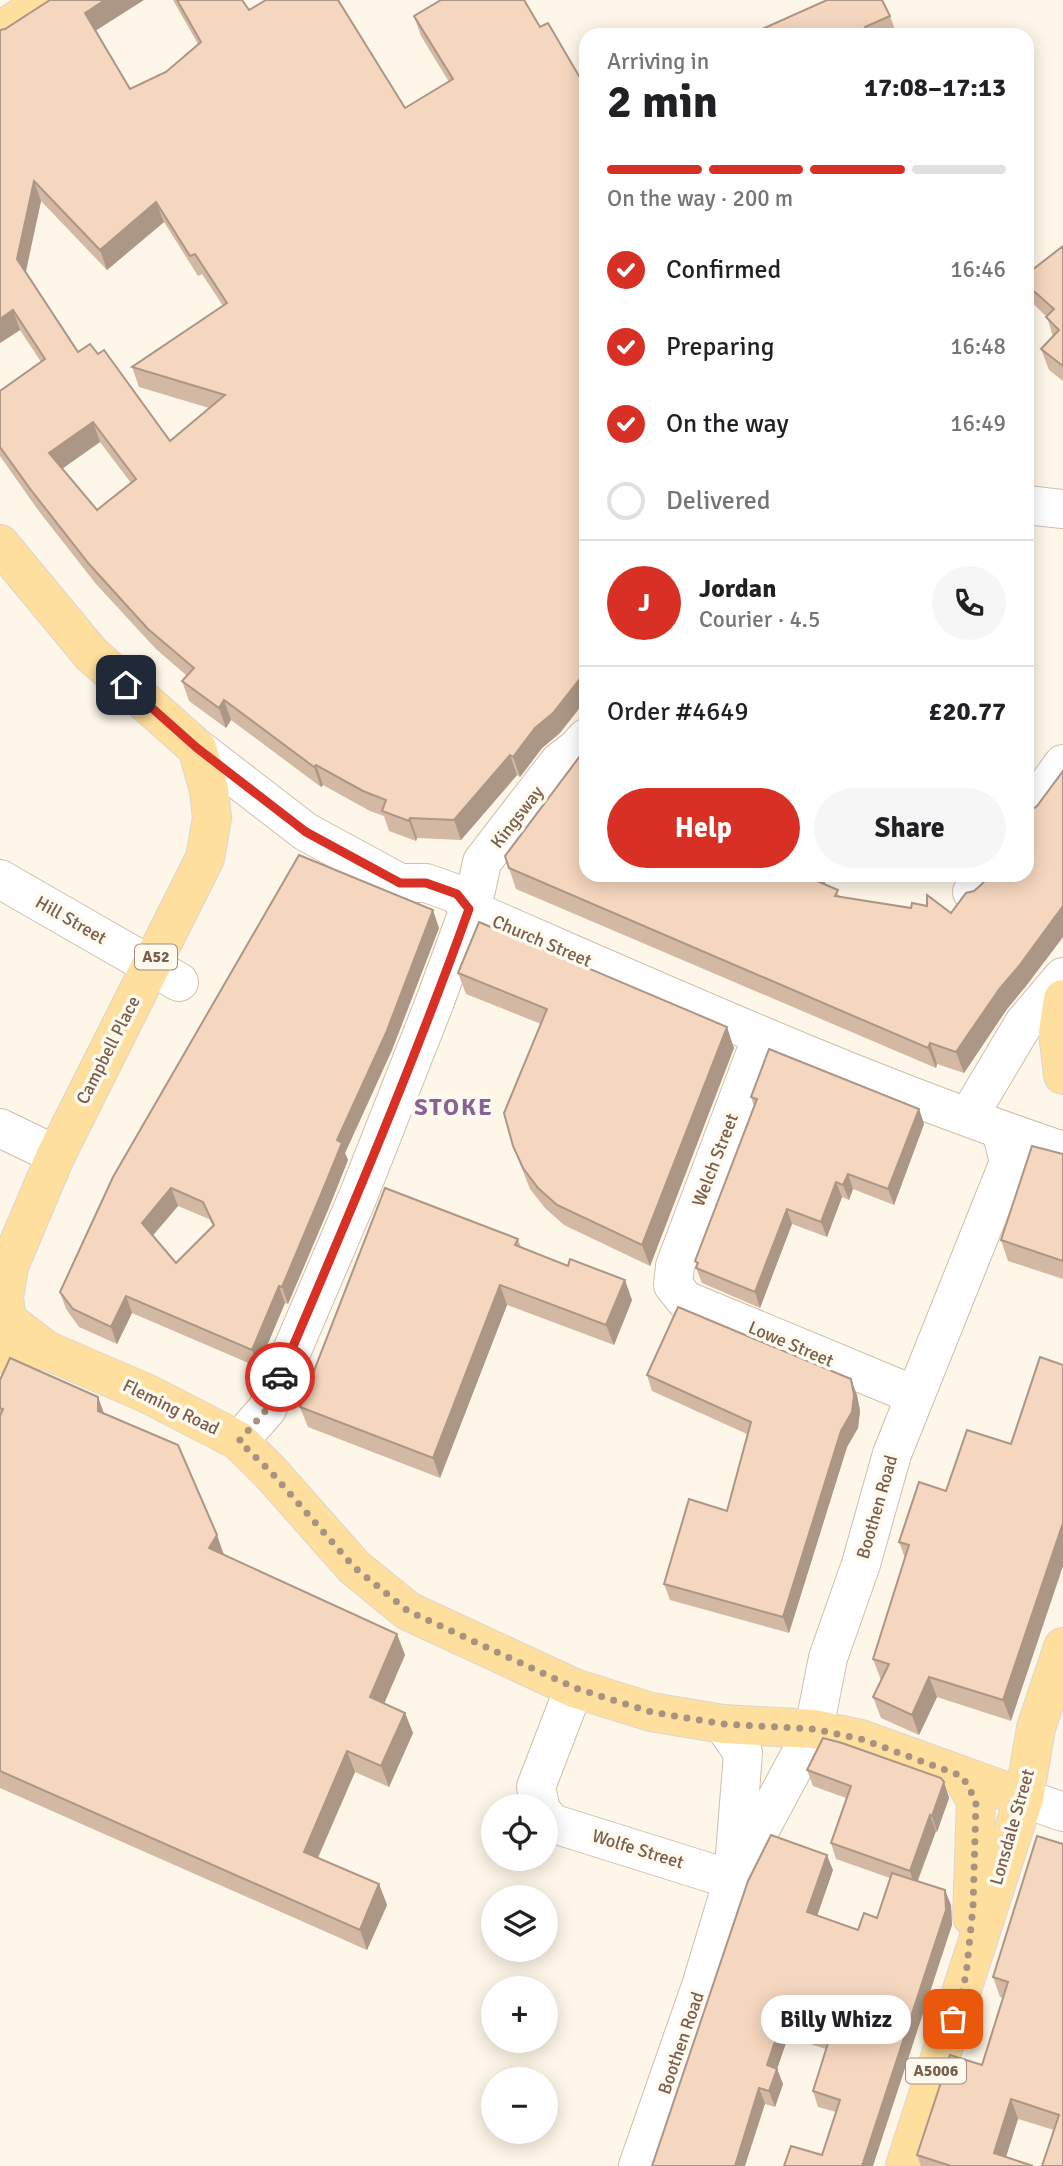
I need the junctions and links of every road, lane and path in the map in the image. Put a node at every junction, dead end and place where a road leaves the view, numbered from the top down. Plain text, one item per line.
1 (48, 0) edge
2 (2, 28) edge
3 (1034, 506) edge
4 (1063, 509) edge
5 (9, 551) edge
6 (579, 746) edge
7 (197, 748) junction
8 (1063, 764) edge
9 (1034, 804) edge
10 (0, 879) edge
11 (473, 900) junction
12 (165, 974) junction
13 (1063, 977) edge
14 (1063, 999) edge
15 (762, 1036) junction
16 (1063, 1075) edge
17 (984, 1124) junction
18 (0, 1128) edge
19 (1063, 1151) edge
20 (55, 1155) junction
21 (4, 1273) edge
22 (673, 1285) joint
23 (46, 1350) junction
24 (0, 1354) edge
25 (914, 1395) junction
26 (239, 1441) junction
27 (1063, 1647) edge
28 (575, 1688) junction
29 (723, 1724) junction
30 (1036, 1728) junction
31 (814, 1729) junction
32 (962, 1776) junction
33 (537, 1794) edge
34 (1024, 1798) junction
35 (1063, 1812) edge
36 (558, 1825) edge
37 (733, 1880) junction
38 (966, 1976) junction
39 (638, 2166) edge
40 (905, 2166) edge

1 - 2 main road
3 - 4 street
5 - 7 main road, Church Street
6 - 11 street, Kingsway
7 - 11 street, Church Street
7 - 12 main road, Campbell Place / A52
8 - 9 street
10 - 12 street, Hill Street
11 - 15 street, Church Street
11 - 26 street, Kingsway
12 - 20 main road, Campbell Place / A52
13 - 17 street
14 - 16 main road
15 - 17 street, Church Street
15 - 22 street, Welch Street
17 - 19 street, Church Street
17 - 25 street, Boothen Road
18 - 20 street
20 - 21 main road, A52
21 - 23 main road, Fleming Road / A52
22 - 25 street, Lowe Street
23 - 24 main road
23 - 26 main road, Fleming Road / A52
25 - 31 street, Boothen Road
26 - 28 main road, Fleming Road / A52
27 - 30 main road, Lonsdale Street / A52
28 - 29 main road, Fleming Road / A52
28 - 33 street
29 - 31 main road, Fleming Road / A52
29 - 37 street, Boothen Road
30 - 32 main road, A52
30 - 34 main road, Lonsdale Street
31 - 32 main road, A52
31 - 37 street, Boothen Road
32 - 34 main road
32 - 38 main road, A5006
34 - 35 street
34 - 38 main road, Lonsdale Street / A5006
36 - 37 street, Wolfe Street
37 - 39 street, Boothen Road
38 - 40 main road, Lonsdale Street / A5006

